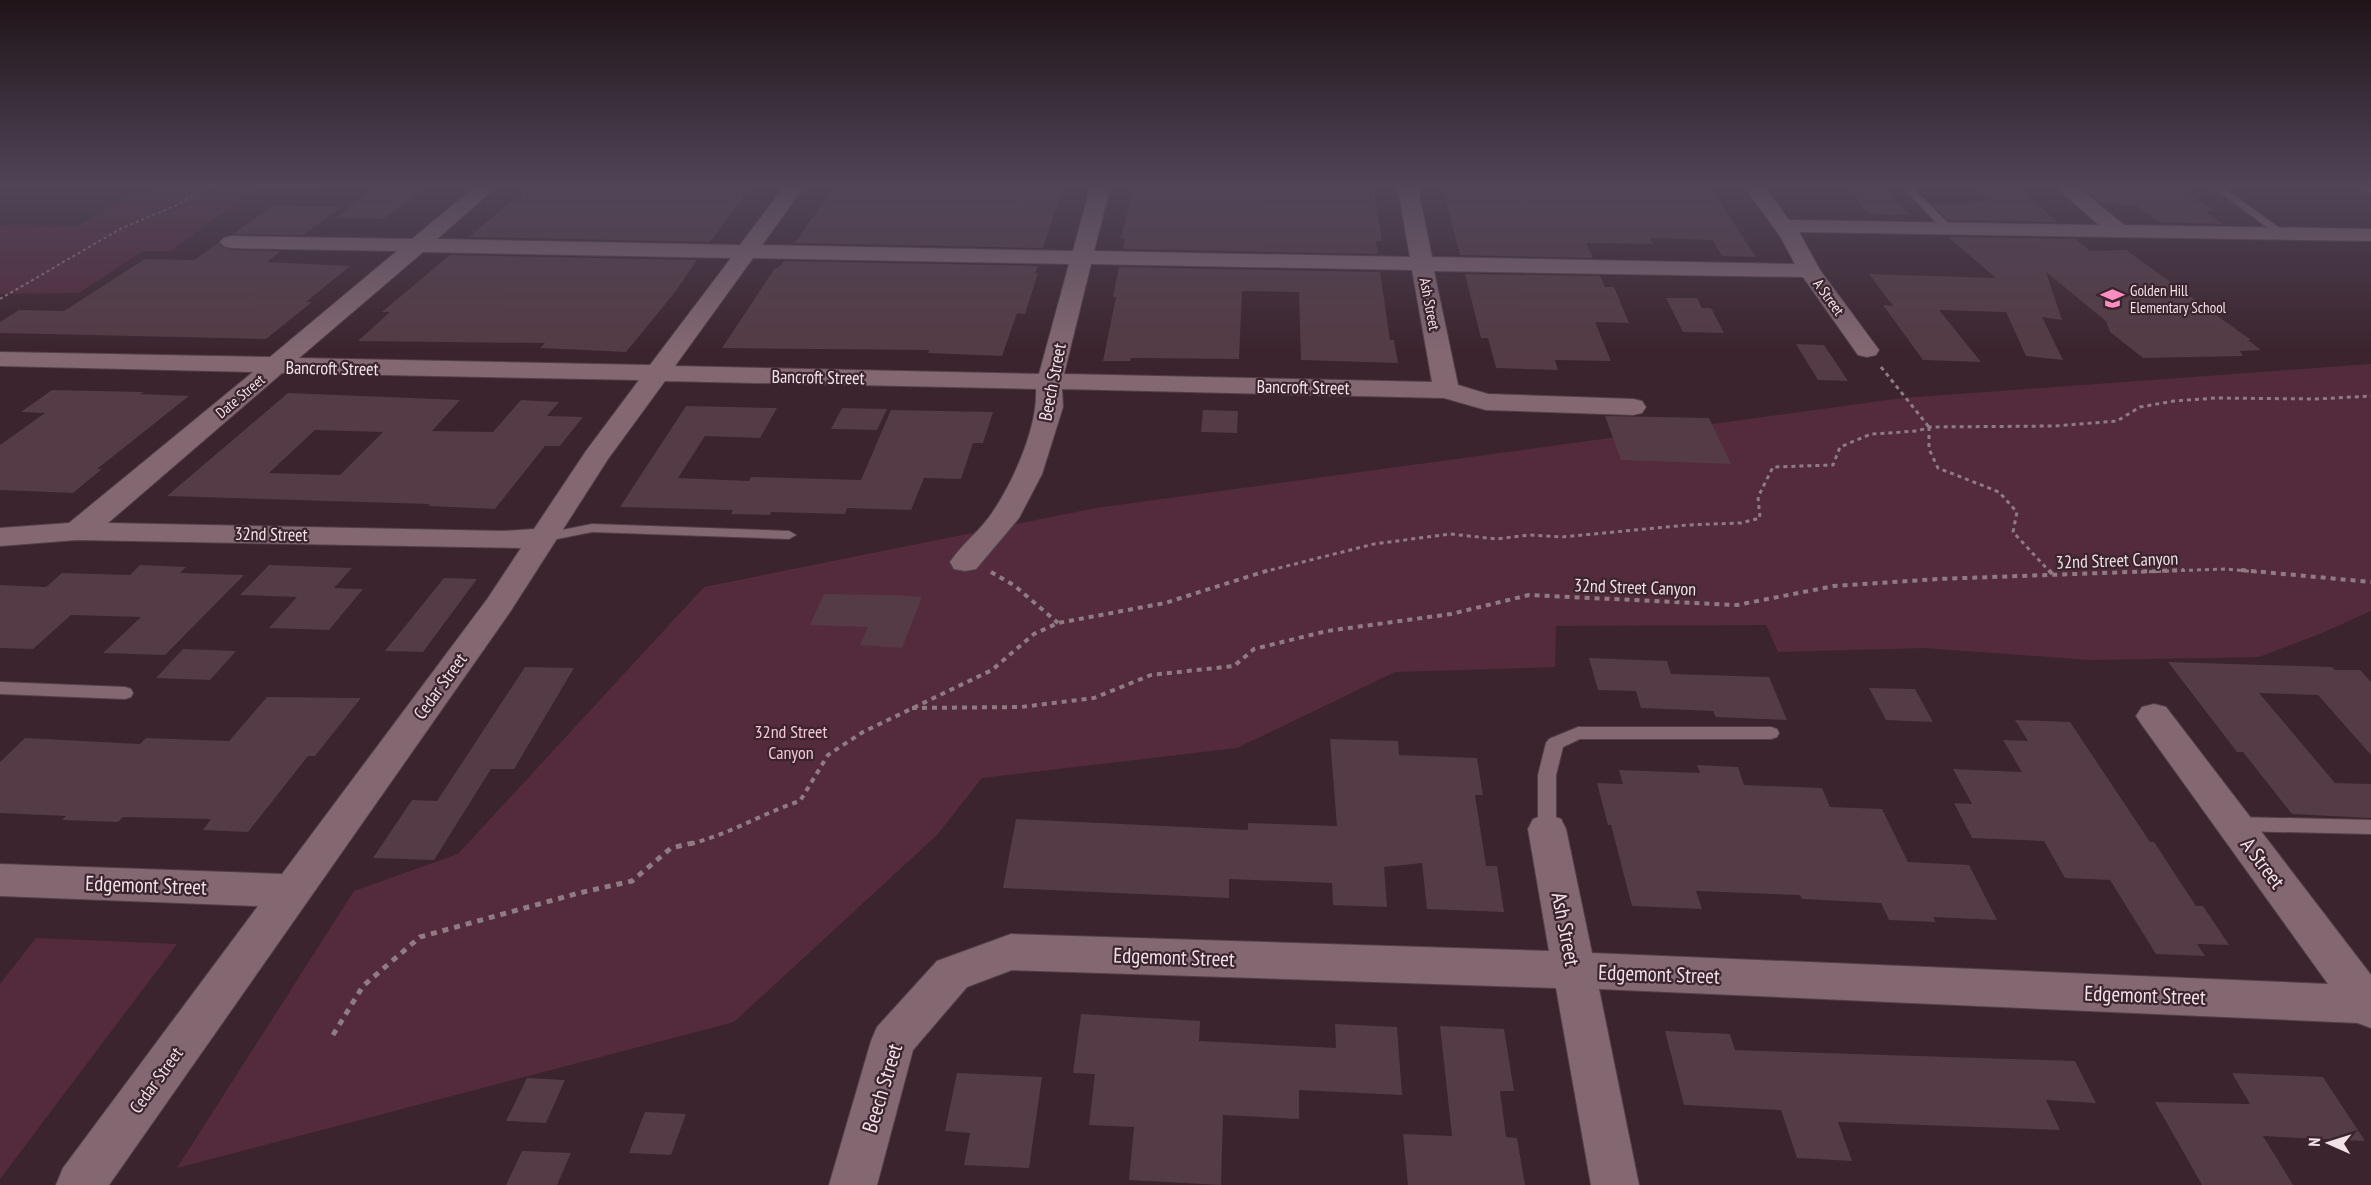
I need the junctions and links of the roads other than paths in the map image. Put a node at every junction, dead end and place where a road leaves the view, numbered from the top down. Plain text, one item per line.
1 (426, 239) edge
2 (754, 239) edge
3 (1086, 239) edge
4 (1418, 239) edge
5 (1791, 239) edge
6 (231, 242) dead end
7 (419, 245) junction
8 (746, 250) junction
9 (1081, 257) junction
10 (1422, 263) junction
11 (1809, 271) junction
12 (1867, 350) road end
13 (0, 359) edge
14 (275, 366) junction
15 (656, 374) junction
16 (1049, 383) junction
17 (1446, 390) junction
18 (1634, 407) dead end
19 (77, 531) junction
20 (789, 535) dead end
21 (0, 537) edge
22 (542, 538) junction
23 (965, 562) road end
24 (0, 688) edge
25 (125, 693) dead end
26 (2154, 716) dead end
27 (1771, 733) dead end
28 (2234, 824) junction
29 (2371, 827) edge
30 (1547, 829) joint
31 (0, 880) edge
32 (291, 891) junction
33 (1574, 970) junction
34 (952, 974) joint
35 (2370, 1006) edge
36 (80, 1185) edge
37 (853, 1185) edge
38 (1615, 1185) edge

1 - 7 street, Date Street
2 - 8 street, Cedar Street
3 - 9 street, Beech Street
4 - 10 street, Ash Street
5 - 11 street, A Street
6 - 7 street
7 - 8 street
7 - 14 street, Date Street
8 - 9 street
8 - 15 street, Cedar Street
9 - 10 street
9 - 16 street, Beech Street
10 - 11 street
10 - 17 street, Ash Street
11 - 12 street, A Street
13 - 14 street, Bancroft Street
14 - 15 street, Bancroft Street
14 - 19 street, Date Street
15 - 16 street, Bancroft Street
15 - 22 street, Cedar Street
16 - 17 street, Bancroft Street
16 - 23 street, Beech Street
17 - 18 street, Bancroft Street
19 - 21 street, 32nd Street
19 - 22 street, 32nd Street
20 - 22 lane
22 - 32 street, Cedar Street
24 - 25 lane
26 - 28 street, A Street
27 - 30 lane, Ash Street
28 - 29 lane
28 - 35 street, A Street
30 - 33 street, Ash Street
31 - 32 street, Edgemont Street
32 - 36 street, Cedar Street
33 - 34 street, Edgemont Street
33 - 35 street, Edgemont Street
33 - 38 street, Ash Street
34 - 37 street, Beech Street

